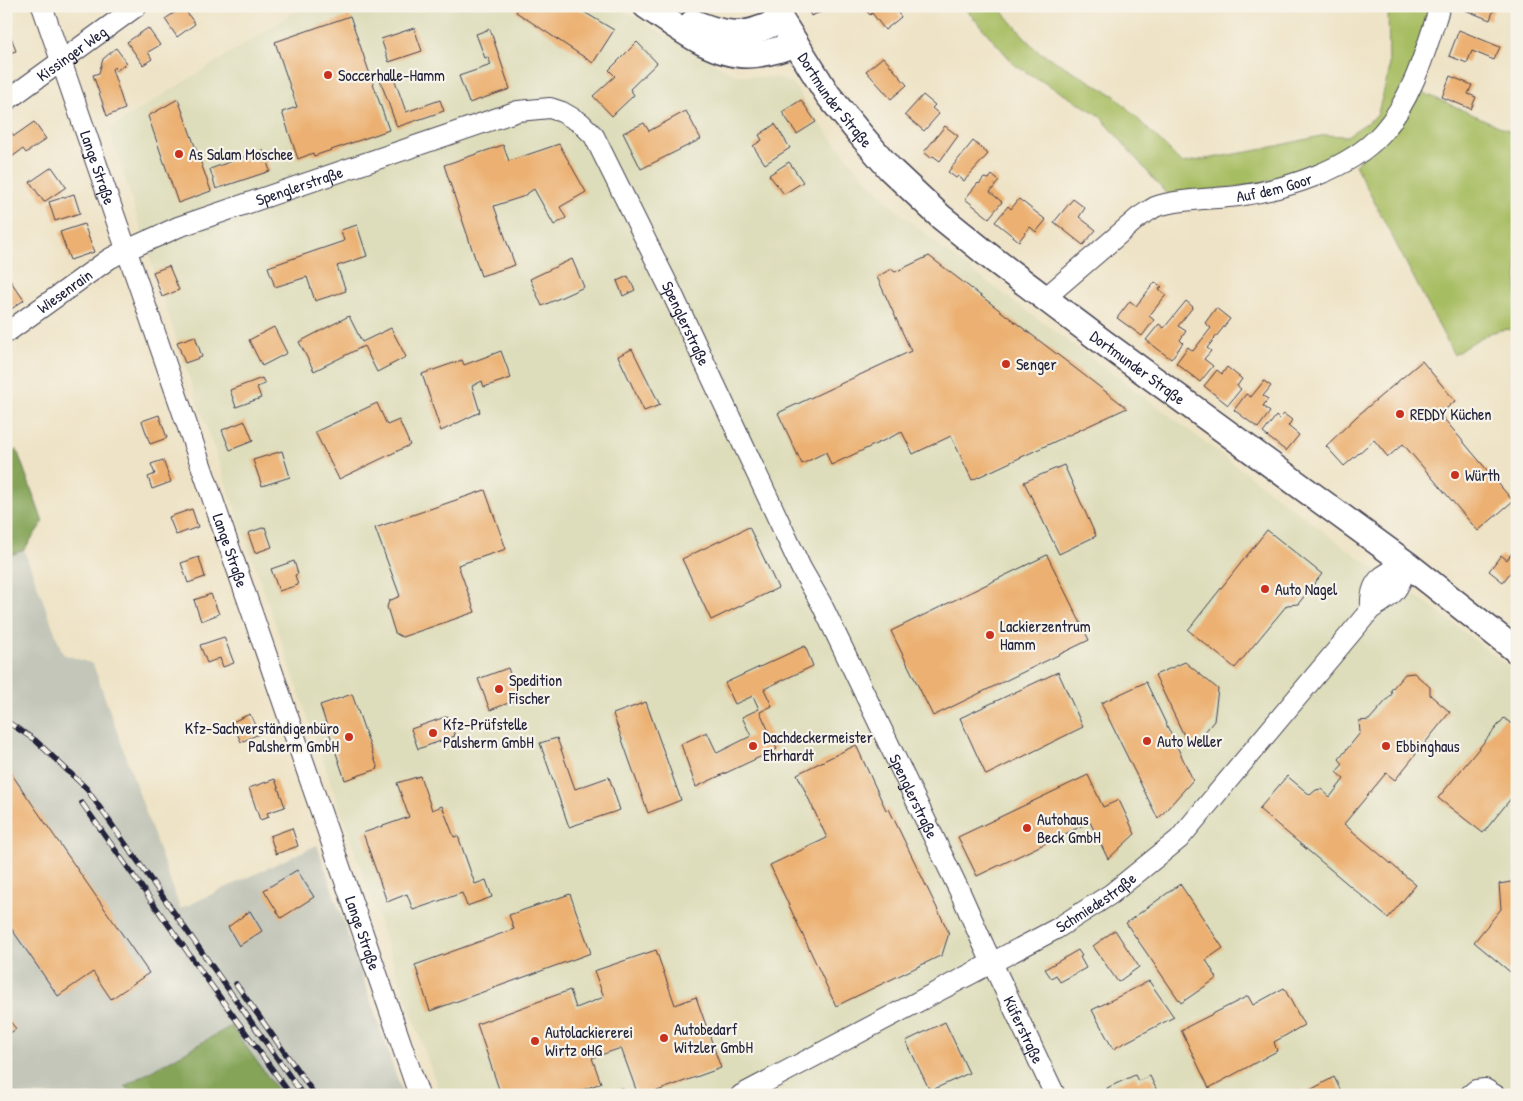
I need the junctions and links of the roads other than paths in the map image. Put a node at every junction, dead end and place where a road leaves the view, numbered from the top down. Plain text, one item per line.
1 (42, 6) edge
2 (137, 6) edge
3 (646, 6) edge
4 (667, 6) edge
5 (1440, 6) edge
6 (778, 13) edge
7 (796, 44) junction
8 (62, 62) junction
9 (6, 101) edge
10 (126, 250) junction
11 (1045, 298) junction
12 (6, 333) edge
13 (1407, 564) junction
14 (1517, 651) edge
15 (992, 964) junction
16 (420, 1095) edge
17 (740, 1095) edge
18 (1055, 1095) edge
19 (1470, 1095) edge
20 (1495, 1095) edge

1 - 8 street, Lange Straße
2 - 8 street, Kissinger Weg
3 - 7 main road, Dortmunder Straße
4 - 6 main road, Dortmunder Straße
5 - 11 street, Auf dem Goor
6 - 7 main road, Dortmunder Straße
7 - 11 main road, Dortmunder Straße
8 - 9 street, Kissinger Weg
8 - 10 street, Lange Straße
10 - 12 street, Wiesenrain
10 - 15 street, Spenglerstraße
10 - 16 street, Lange Straße
11 - 13 main road, Dortmunder Straße
13 - 14 main road, Dortmunder Straße
13 - 15 street, Schmiedestraße
15 - 17 street, Schmiedestraße
15 - 18 street, Küferstraße
19 - 20 street

